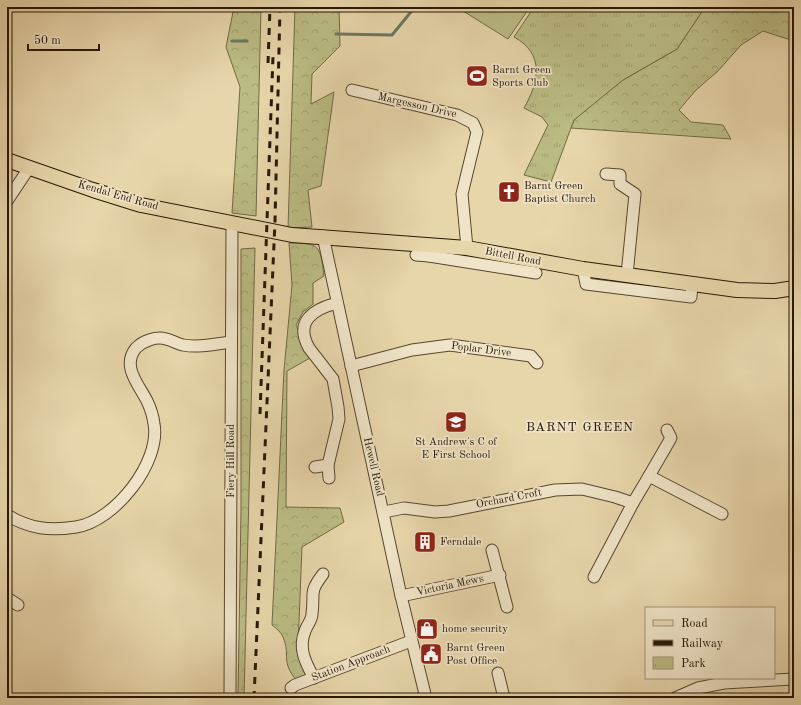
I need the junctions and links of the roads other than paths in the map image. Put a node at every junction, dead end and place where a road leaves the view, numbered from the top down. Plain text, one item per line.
1 (352, 90) dead end
2 (7, 160) edge
3 (29, 168) junction
4 (606, 174) dead end
5 (7, 201) edge
6 (232, 224) junction
7 (323, 236) junction
8 (466, 248) junction
9 (430, 250) junction
10 (416, 255) dead end
11 (511, 262) junction
12 (582, 269) junction
13 (536, 272) dead end
14 (627, 275) junction
15 (692, 284) junction
16 (794, 288) edge
17 (337, 303) junction
18 (231, 342) junction
19 (537, 363) dead end
20 (351, 366) junction
21 (667, 430) dead end
22 (328, 465) junction
23 (315, 467) dead end
24 (649, 476) junction
25 (329, 478) dead end
26 (633, 504) junction
27 (384, 512) junction
28 (722, 514) dead end
29 (7, 515) edge
30 (492, 550) dead end
31 (323, 574) dead end
32 (500, 576) junction
33 (594, 576) dead end
34 (401, 596) junction
35 (7, 598) edge
36 (18, 605) dead end
37 (506, 608) dead end
38 (411, 641) junction
39 (498, 673) dead end
40 (314, 678) junction
41 (794, 680) edge
42 (291, 688) dead end
43 (230, 698) edge
44 (426, 698) edge
45 (504, 698) edge
46 (675, 698) edge

1 - 8 street, Margesson Drive
2 - 3 main road, Kendal End Road
3 - 5 street
3 - 6 main road, Kendal End Road
4 - 14 street
6 - 7 main road, Bittell Road
6 - 18 street, Fiery Hill Road
7 - 9 main road, Bittell Road
7 - 17 street, Hewell Road
8 - 9 main road, Bittell Road
8 - 11 main road, Bittell Road
9 - 10 street
9 - 11 street
11 - 12 main road, Bittell Road
11 - 13 street
12 - 14 main road, Bittell Road
12 - 15 street
14 - 15 main road, Bittell Road
15 - 16 main road, Bittell Road
17 - 20 street, Hewell Road
17 - 22 street
18 - 29 street
18 - 43 street, Fiery Hill Road
19 - 20 street, Poplar Drive
20 - 27 street, Hewell Road
21 - 24 street
22 - 23 street
22 - 25 street
24 - 26 street
24 - 28 street
26 - 27 street, Orchard Croft
26 - 33 street
27 - 34 street, Hewell Road
30 - 32 street, Victoria Mews
31 - 40 street
32 - 34 street, Victoria Mews
32 - 37 street, Victoria Mews
34 - 38 street, Hewell Road
35 - 36 street
38 - 40 street, Station Approach
38 - 44 street, Hewell Road
39 - 45 street
40 - 42 street, Station Approach
41 - 46 street

